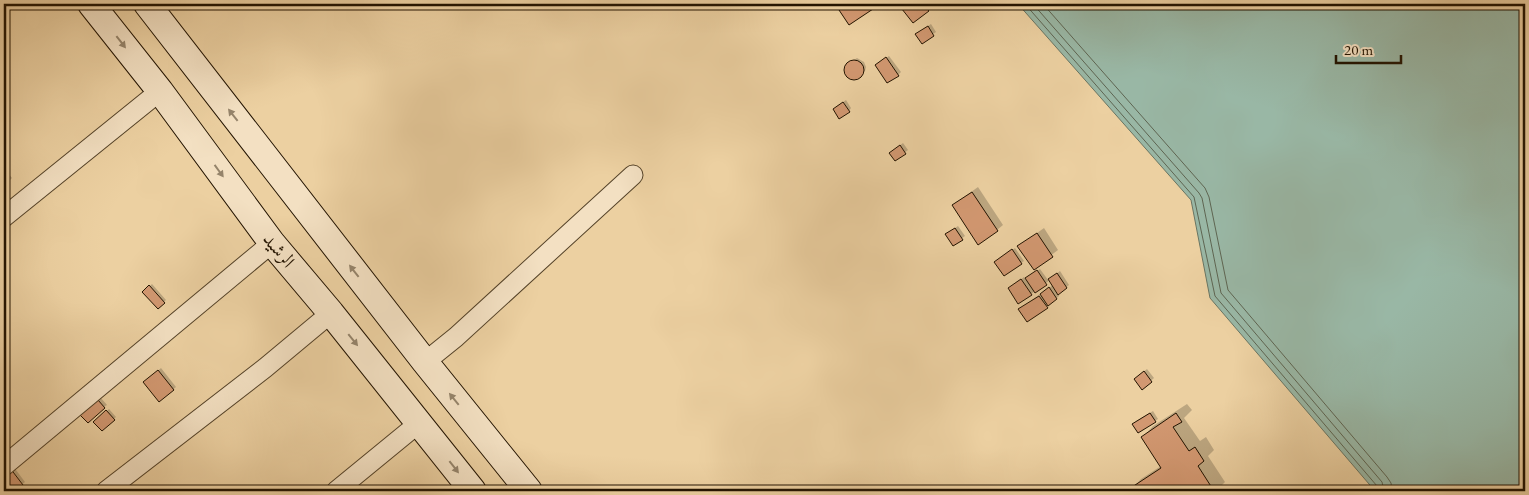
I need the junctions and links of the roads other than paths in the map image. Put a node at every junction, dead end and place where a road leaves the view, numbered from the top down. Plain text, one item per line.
1 (91, 4) edge
2 (147, 4) edge
3 (160, 91) junction
4 (633, 174) dead end
5 (4, 217) edge
6 (272, 243) junction
7 (331, 313) junction
8 (425, 362) junction
9 (419, 423) junction
10 (4, 466) edge
11 (106, 491) edge
12 (336, 491) edge
13 (473, 491) edge
14 (529, 491) edge

1 -> 3 main road, الرشيد
8 -> 2 main road
3 - 5 street
3 -> 6 main road, الرشيد
4 - 8 street
6 - 7 main road, الرشيد
6 - 10 street
7 -> 9 main road, الرشيد
7 - 11 street
14 -> 8 main road
9 - 12 street
9 -> 13 main road, الرشيد

